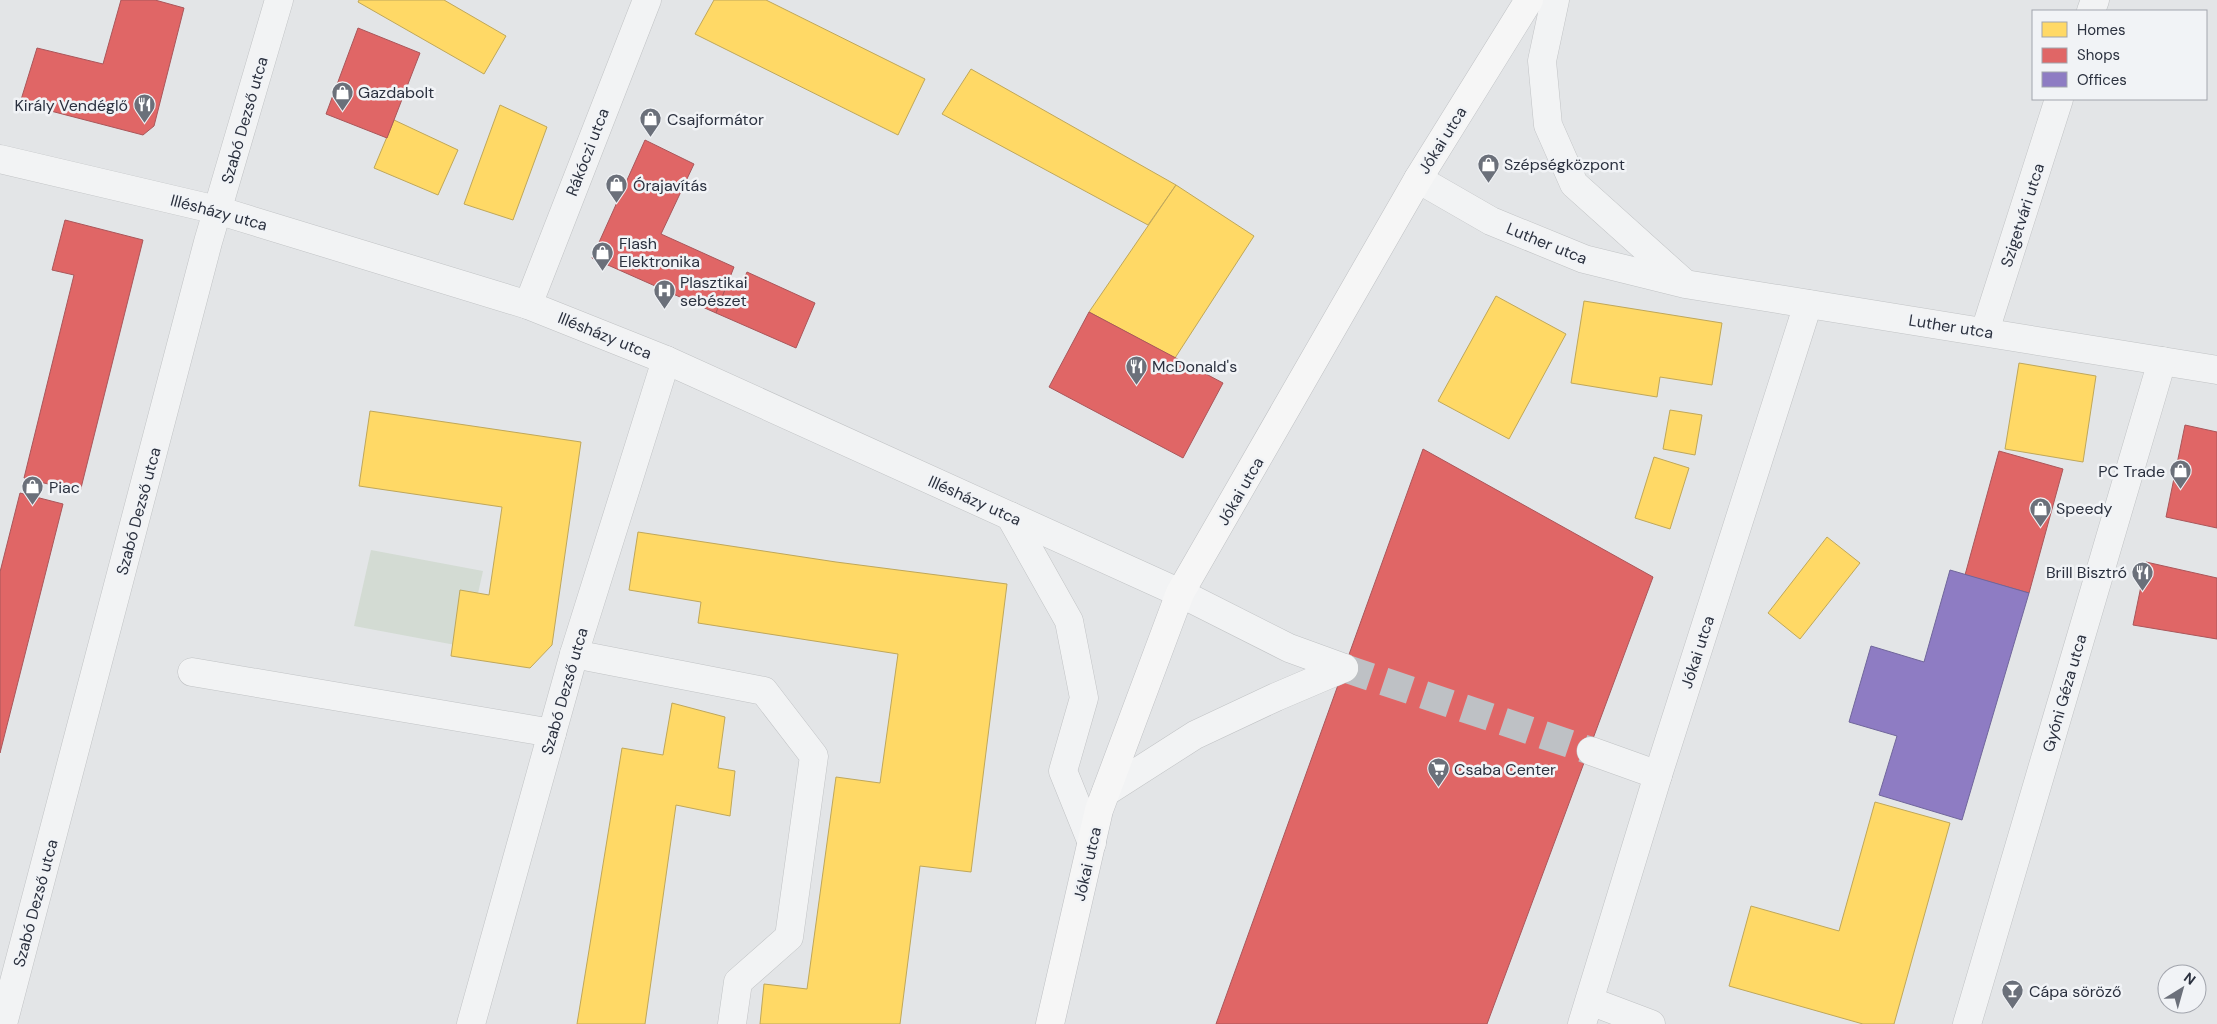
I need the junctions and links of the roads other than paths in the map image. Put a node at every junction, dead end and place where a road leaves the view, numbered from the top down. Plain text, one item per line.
1 (279, 0) edge
2 (647, 0) edge
3 (1528, 0) edge
4 (1555, 0) edge
5 (2059, 100) edge
6 (0, 159) edge
7 (1418, 179) junction
8 (217, 210) junction
9 (1685, 284) junction
10 (1808, 304) junction
11 (528, 305) junction
12 (1985, 332) junction
13 (666, 360) junction
14 (2162, 361) junction
15 (2217, 370) edge
16 (1010, 516) junction
17 (1180, 593) junction
18 (574, 654) junction
19 (192, 672) dead end
20 (552, 733) junction
21 (1591, 751) tunnel mouth
22 (1658, 775) junction
23 (1106, 792) junction
24 (1092, 844) junction
25 (1586, 1013) edge
26 (3, 1024) edge
27 (471, 1024) edge
28 (732, 1024) edge
29 (1050, 1024) edge
30 (1651, 1024) edge
31 (1967, 1024) edge

1 - 8 street, Szabó Dezső utca
2 - 11 street, Rákóczi utca
3 - 7 main road, Jókai utca
4 - 9 street
5 - 12 street, Szigetvári utca
6 - 8 street, Illésházy utca
7 - 9 street, Luther utca
7 - 17 main road, Jókai utca
8 - 11 street, Illésházy utca
8 - 26 street, Szabó Dezső utca
9 - 10 street, Luther utca
10 - 12 street, Luther utca
10 - 22 street, Jókai utca
11 - 13 street, Illésházy utca
12 - 14 street, Luther utca
13 - 16 street, Illésházy utca
13 - 18 street, Szabó Dezső utca
14 - 15 street, Luther utca
14 - 31 street, Gyóni Géza utca
16 - 17 street, Illésházy utca
16 - 24 street
17 - 23 main road, Jókai utca
17 - 23 street, Illésházy utca
18 - 20 street, Szabó Dezső utca
18 - 28 street
19 - 20 street
20 - 27 street, Szabó Dezső utca
21 - 22 street
22 - 25 street, Jókai utca
23 - 24 main road, Jókai utca
24 - 29 main road, Jókai utca
25 - 30 street

